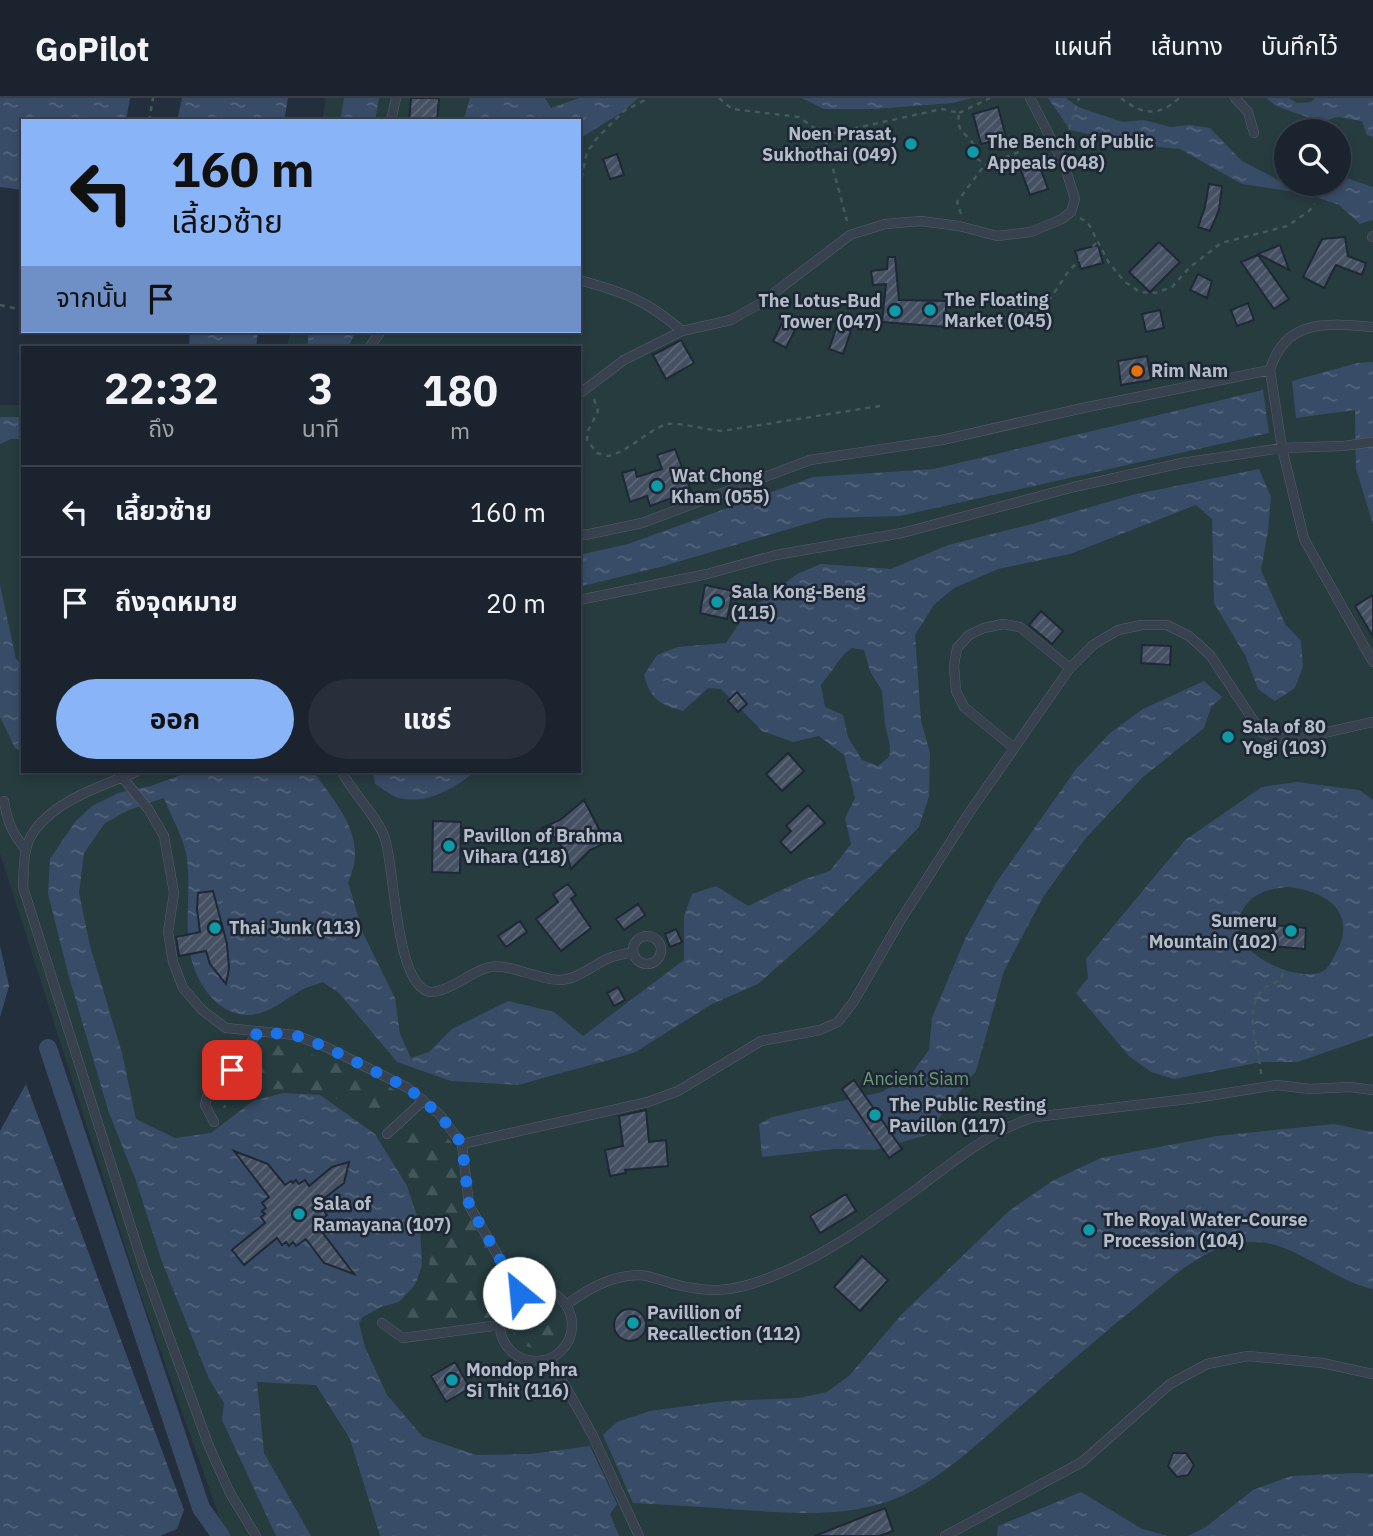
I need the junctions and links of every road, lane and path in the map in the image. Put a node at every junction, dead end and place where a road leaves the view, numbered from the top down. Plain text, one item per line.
1 (153, 98) edge
2 (396, 98) edge
3 (649, 98) edge
4 (719, 98) edge
5 (990, 98) edge
6 (1030, 98) edge
7 (1079, 98) edge
8 (1121, 98) edge
9 (1179, 98) edge
10 (1235, 98) edge
11 (959, 113) junction
12 (149, 119) edge
13 (391, 119) edge
14 (1070, 131) dead end
15 (1254, 133) dead end
16 (824, 135) junction
17 (1051, 139) junction
18 (986, 165) junction
19 (1315, 204) dead end
20 (1071, 212) junction
21 (581, 228) edge
22 (966, 228) junction
23 (850, 235) junction
24 (1097, 242) junction
25 (581, 280) edge
26 (0, 305) edge
27 (21, 310) edge
28 (985, 327) dead end
29 (1373, 327) edge
30 (682, 331) junction
31 (1270, 370) junction
32 (588, 387) junction
33 (581, 392) edge
34 (880, 406) dead end
35 (1373, 442) edge
36 (1282, 448) junction
37 (581, 535) edge
38 (581, 600) edge
39 (1373, 662) edge
40 (1070, 668) junction
41 (1373, 722) edge
42 (1014, 748) junction
43 (343, 773) edge
44 (121, 774) edge
45 (4, 801) dead end
46 (26, 850) junction
47 (633, 952) dead end
48 (1284, 968) dead end
49 (258, 1032) junction
50 (1261, 1062) dead end
51 (1373, 1090) edge
52 (423, 1101) junction
53 (214, 1122) dead end
54 (387, 1133) dead end
55 (462, 1144) junction
56 (519, 1293) junction
57 (565, 1305) junction
58 (382, 1323) dead end
59 (500, 1325) junction
60 (550, 1359) junction
61 (1373, 1374) edge
62 (256, 1536) edge
63 (639, 1536) edge
64 (945, 1536) edge

1 - 12 path
2 - 13 lane
3 - 21 path
4 - 16 path
5 - 11 path
6 - 17 lane
7 - 14 path
8 - 9 path
10 - 15 lane
11 - 16 path
11 - 18 path
16 - 23 path
17 - 18 path
17 - 20 lane
18 - 22 path
19 - 24 path
20 - 22 lane
20 - 24 path
22 - 23 lane
23 - 30 lane
24 - 28 path
25 - 30 lane
26 - 27 path
29 - 31 lane
30 - 32 lane
31 - 36 lane
31 - 37 lane
32 - 33 lane
32 - 34 path
35 - 36 lane
36 - 38 lane
36 - 39 lane
40 - 41 lane
40 - 42 lane
40 - 42 lane
42 - 55 lane
43 - 47 lane
44 - 46 lane
44 - 49 lane
45 - 46 lane
46 - 62 lane
48 - 50 path
49 - 52 lane
49 - 53 lane
51 - 57 lane
52 - 54 lane
52 - 55 lane
55 - 56 lane
56 - 57 lane
56 - 59 lane
57 - 60 lane
58 - 59 lane
59 - 60 lane
60 - 63 lane
61 - 64 lane

